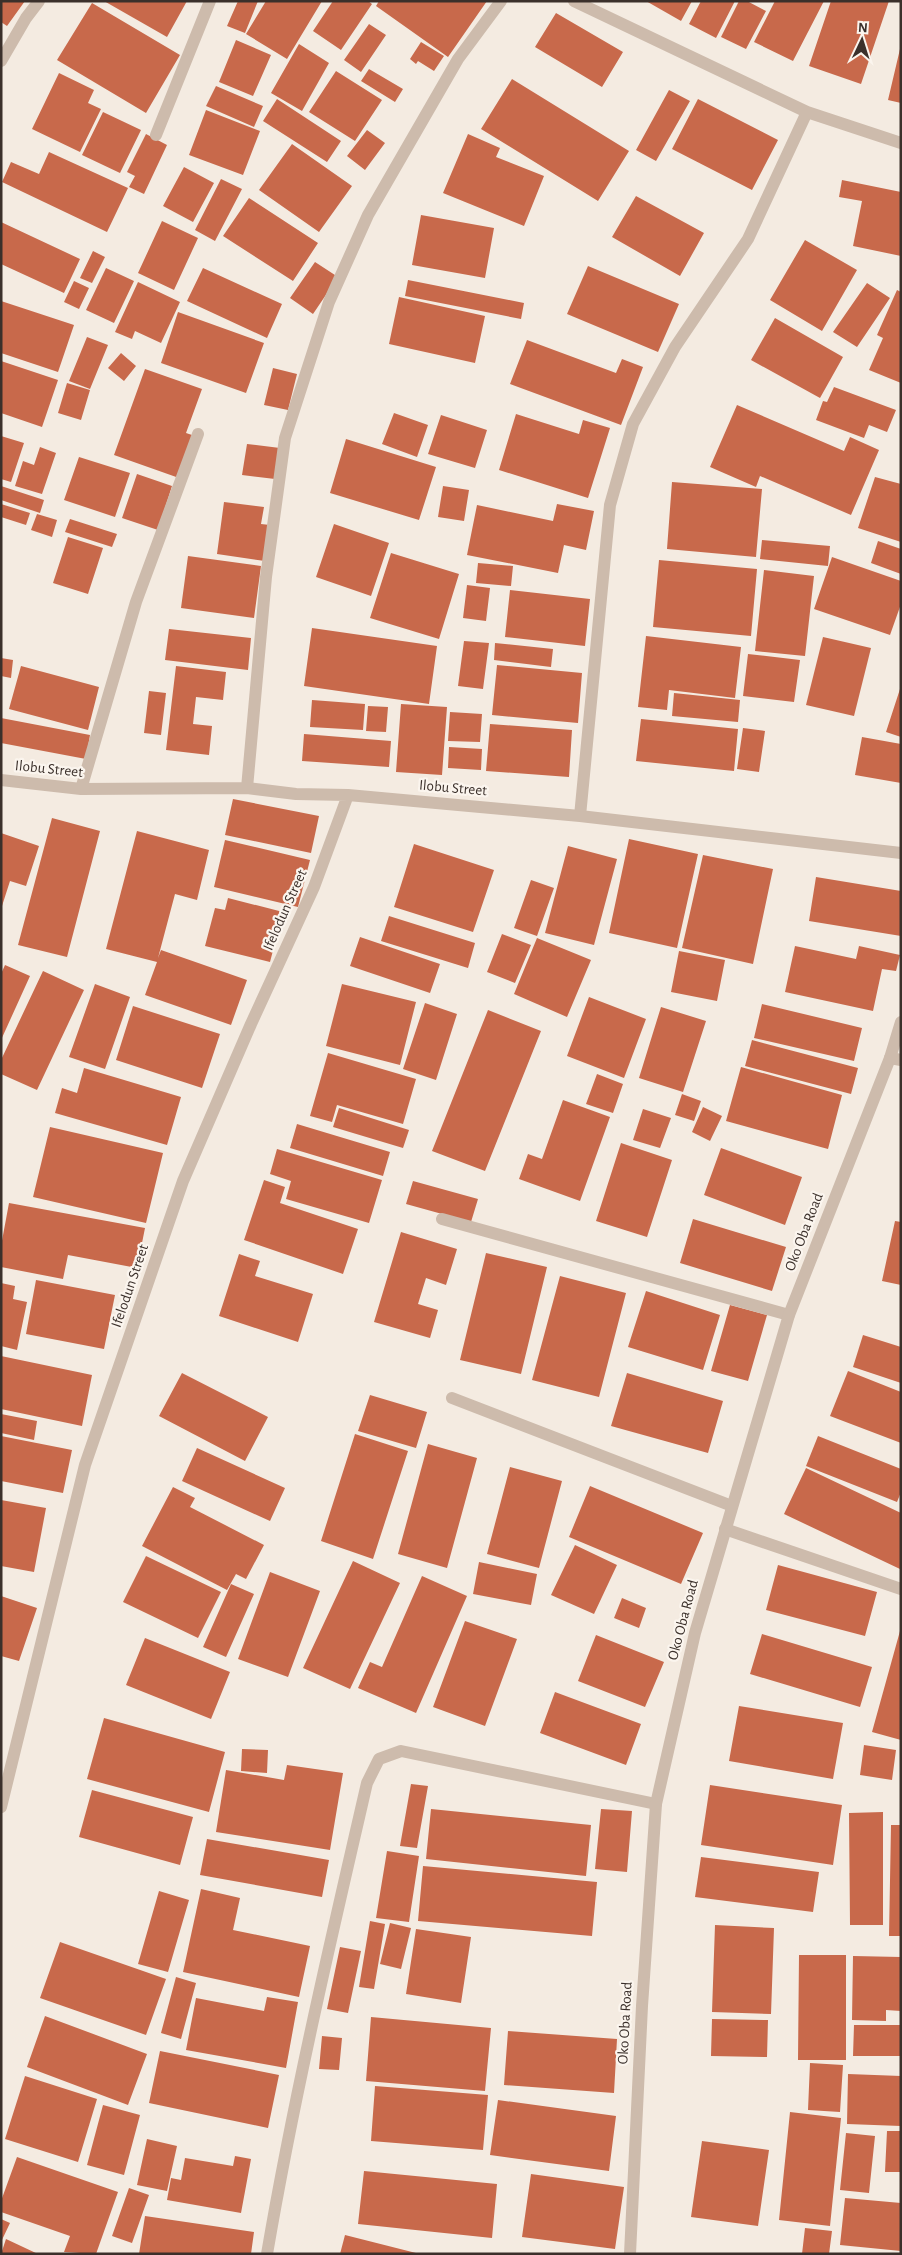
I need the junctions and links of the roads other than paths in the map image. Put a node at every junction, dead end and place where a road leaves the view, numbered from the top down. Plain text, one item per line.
1 (39, 1) edge
2 (210, 1) edge
3 (501, 1) edge
4 (574, 1) edge
5 (1, 60) edge
6 (807, 112) junction
7 (156, 135) dead end
8 (901, 142) edge
9 (198, 434) dead end
10 (1, 780) edge
11 (247, 788) junction
12 (81, 789) junction
13 (348, 795) junction
14 (580, 816) junction
15 (901, 853) edge
16 (901, 1022) edge
17 (895, 1059) edge
18 (442, 1219) dead end
19 (789, 1314) junction
20 (452, 1398) dead end
21 (732, 1506) junction
22 (725, 1529) junction
23 (901, 1589) edge
24 (656, 1804) junction
25 (1, 1807) edge
26 (267, 2254) edge
27 (630, 2254) edge

1 - 5 street
2 - 7 street
3 - 11 street
4 - 6 street
6 - 8 street
6 - 14 street
9 - 12 street
10 - 12 street, Ilobu Street
11 - 12 street, Ilobu Street
11 - 13 street, Ilobu Street
13 - 14 street, Ilobu Street
13 - 25 street, Ifelodun Street
14 - 15 street, Ilobu Street
16 - 17 street, Oko Oba Road
17 - 19 street, Oko Oba Road
18 - 19 street
19 - 21 street, Oko Oba Road
20 - 21 street
21 - 22 street, Oko Oba Road
22 - 23 street
22 - 24 street, Oko Oba Road
24 - 26 street
24 - 27 street, Oko Oba Road

